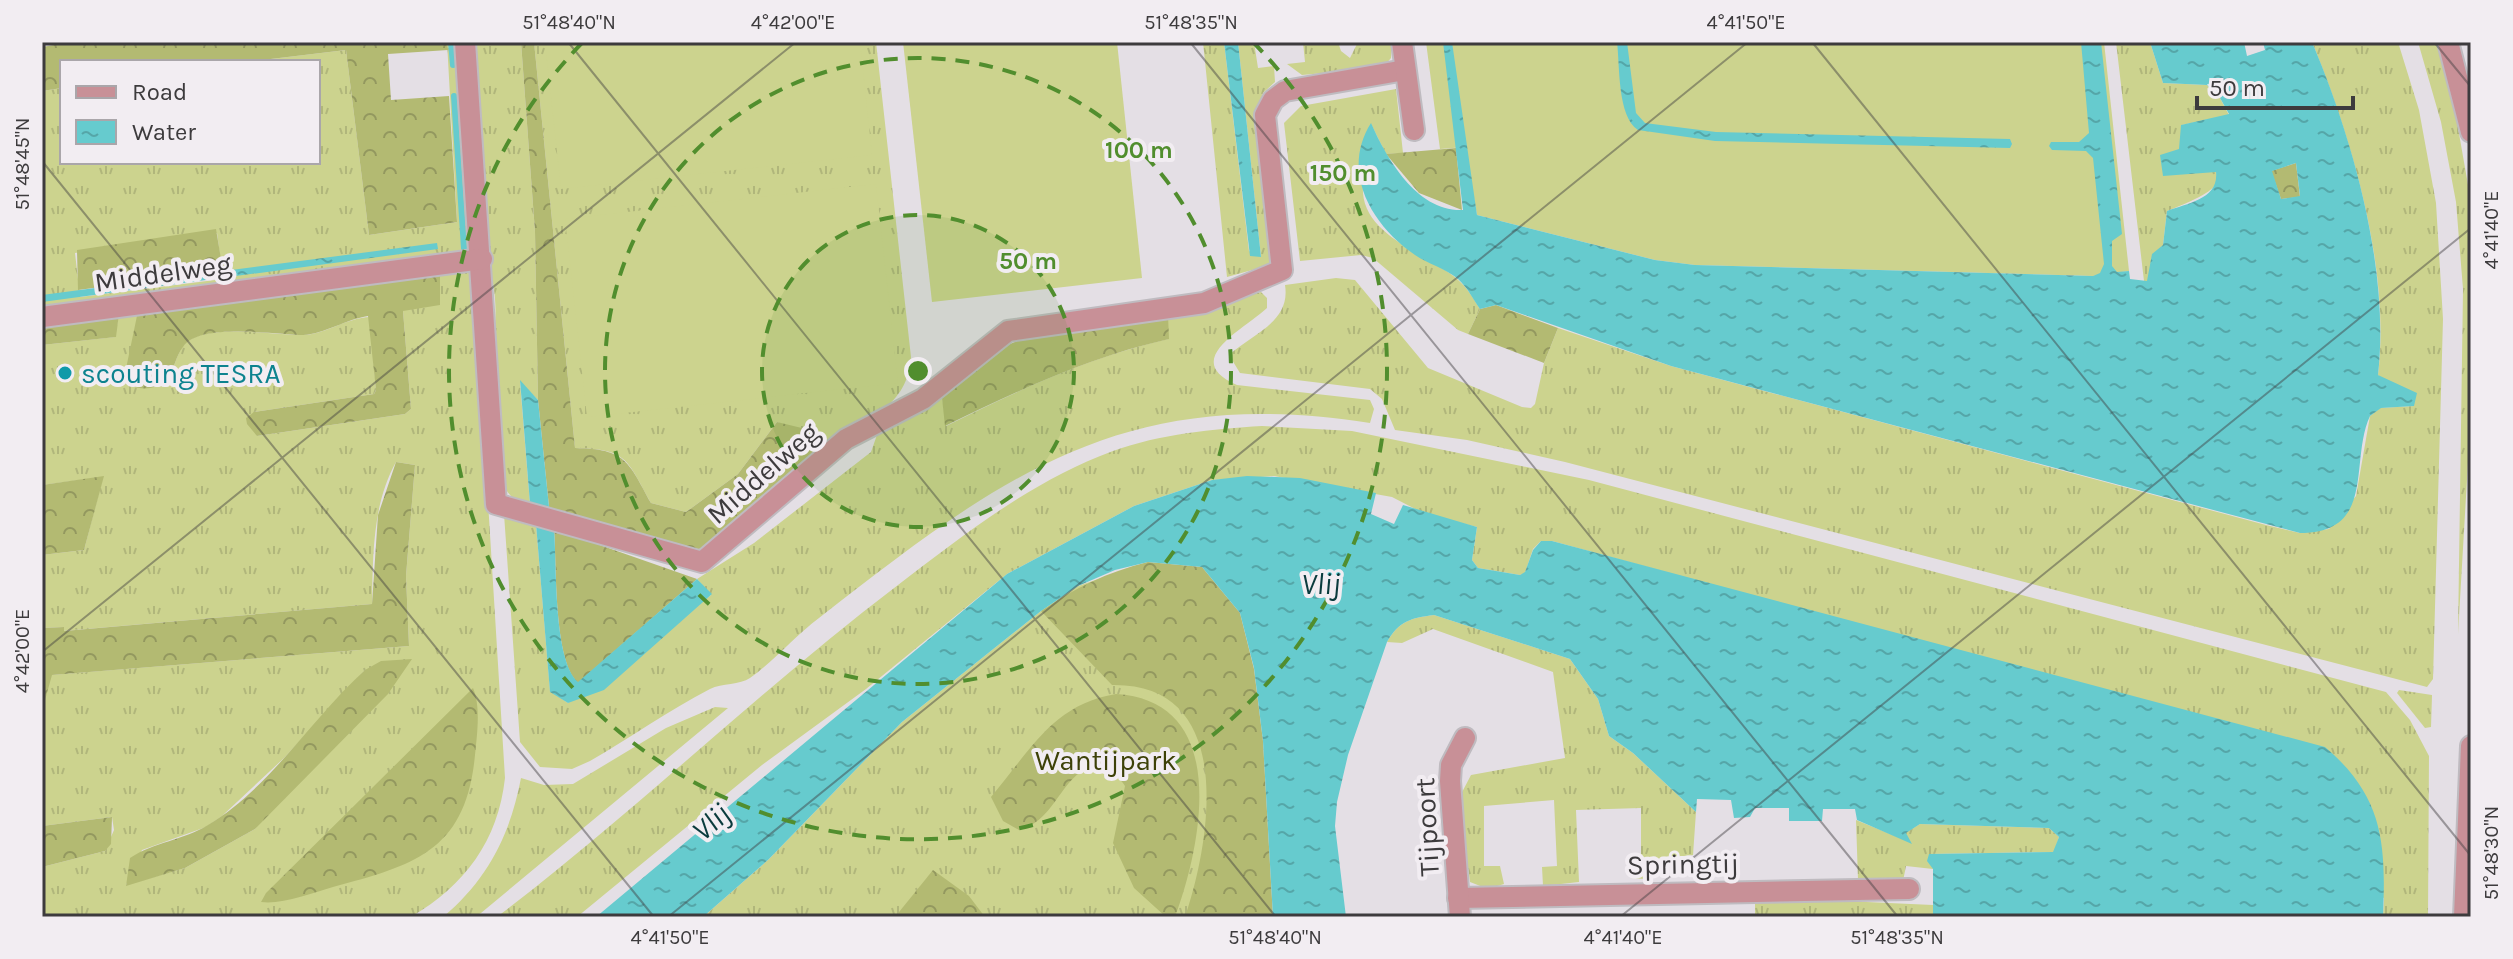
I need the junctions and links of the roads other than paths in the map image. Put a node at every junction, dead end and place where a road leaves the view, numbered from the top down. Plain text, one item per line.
1 (465, 42) edge
2 (1402, 42) edge
3 (2448, 42) edge
4 (1405, 70) junction
5 (1414, 130) dead end
6 (2471, 132) edge
7 (482, 259) junction
8 (42, 317) edge
9 (1465, 738) dead end
10 (2471, 746) edge
11 (1909, 889) dead end
12 (1459, 908) edge
13 (2464, 917) edge

1 - 7 street, Middelweg
2 - 4 street
3 - 6 street
4 - 5 street
4 - 7 street, Middelweg
7 - 8 street, Middelweg
9 - 12 street, Tijpoort
10 - 13 street
11 - 12 street, Springtij

